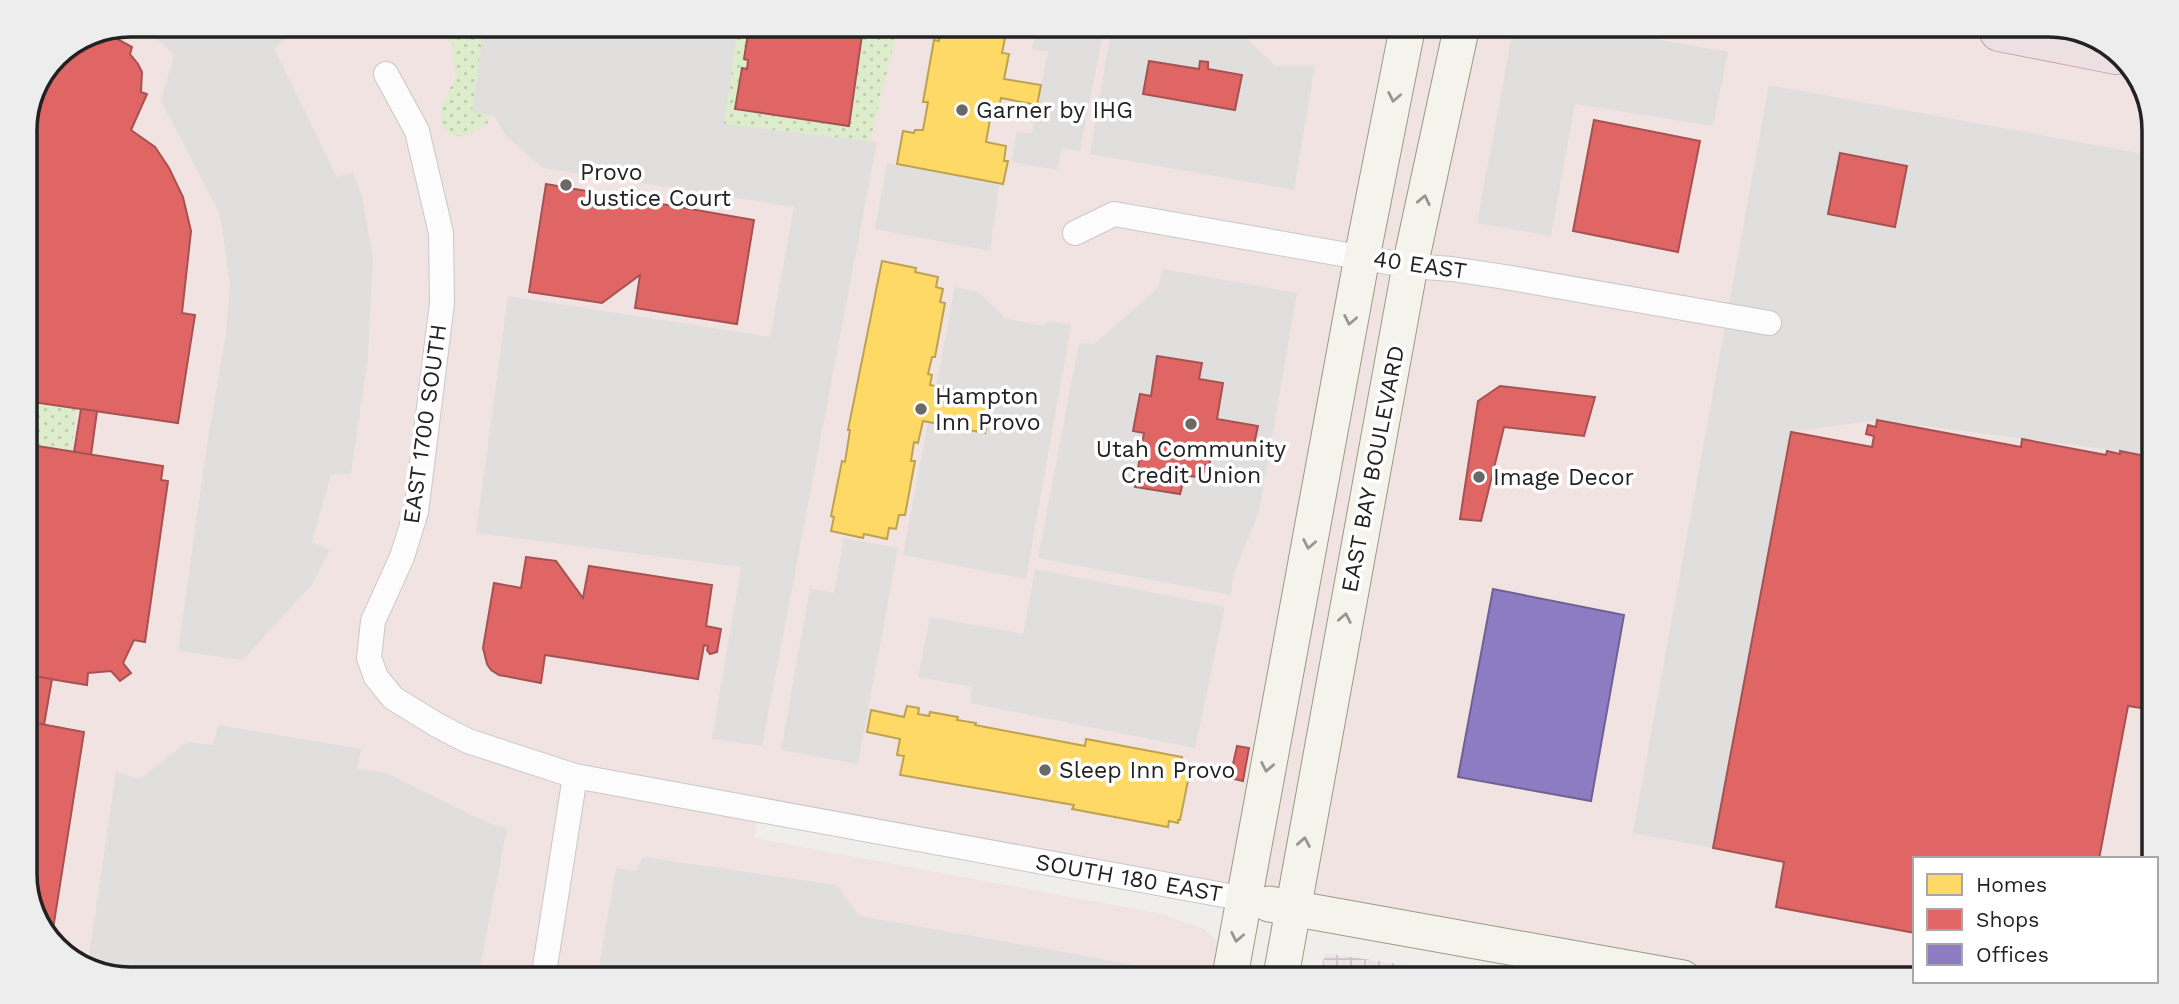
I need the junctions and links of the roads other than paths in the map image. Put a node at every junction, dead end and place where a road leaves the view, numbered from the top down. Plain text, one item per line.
1 (1406, 37) edge
2 (1459, 37) edge
3 (2026, 37) edge
4 (2098, 51) edge
5 (386, 74) dead end
6 (1075, 233) dead end
7 (1362, 257) junction
8 (1410, 266) junction
9 (1769, 323) dead end
10 (575, 776) junction
11 (1245, 899) junction
12 (1291, 909) junction
13 (545, 967) edge
14 (1232, 967) edge
15 (1281, 967) edge
16 (1621, 967) edge

1 -> 7 street
8 -> 2 street, EAST BAY BOULEVARD
3 - 4 highway
5 - 10 street, EAST 1700 SOUTH
6 - 7 street, 40 EAST
7 - 8 street, 40 EAST
7 -> 11 street
8 - 9 street, 40 EAST
12 -> 8 street, EAST BAY BOULEVARD
10 - 11 street, SOUTH 180 EAST
10 - 13 street
11 - 12 street, SOUTH 180 EAST
11 -> 14 street
12 - 15 street, EAST BAY BOULEVARD
12 - 16 street, SOUTH 180 EAST

